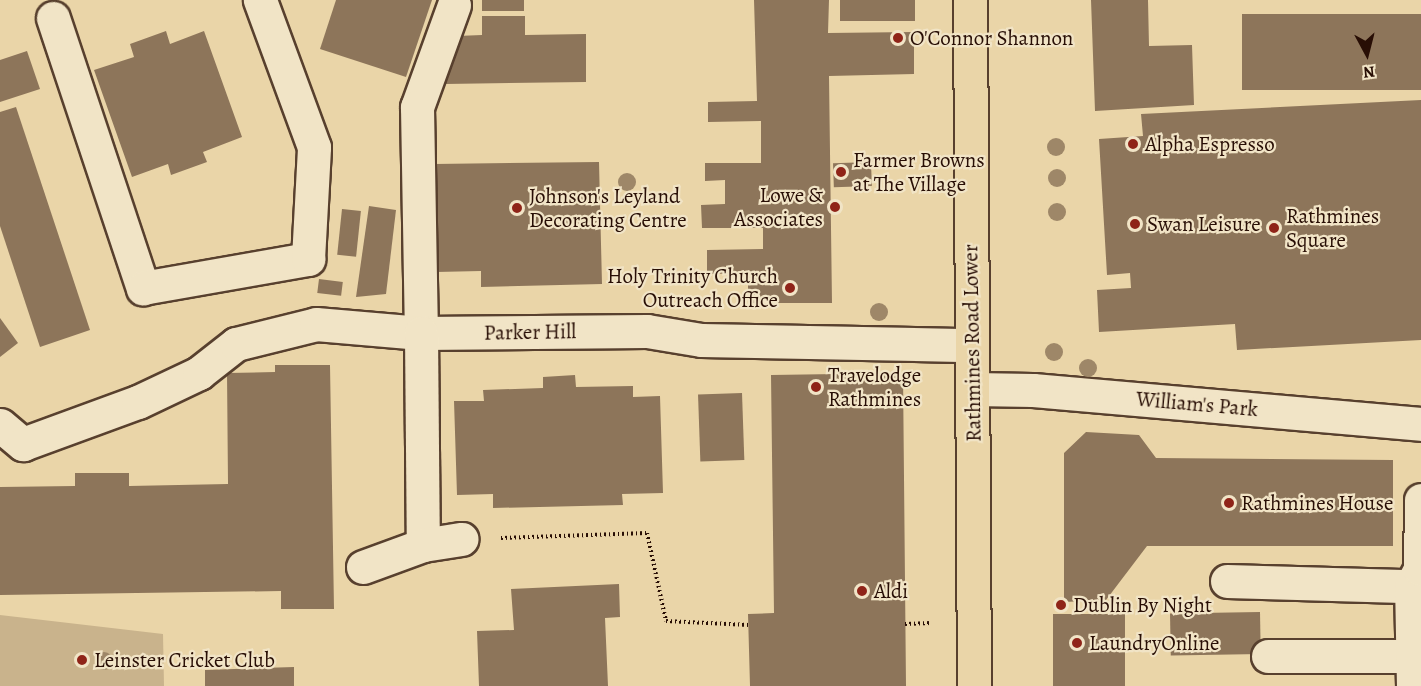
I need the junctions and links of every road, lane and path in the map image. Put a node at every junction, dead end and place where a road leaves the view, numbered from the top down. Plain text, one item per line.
1 (260, 0) edge
2 (970, 0) edge
3 (454, 5) dead end
4 (54, 18) dead end
5 (421, 333) junction
6 (972, 345) junction
7 (973, 389) junction
8 (1421, 424) edge
9 (0, 425) edge
10 (1421, 500) edge
11 (462, 539) joint
12 (423, 545) junction
13 (363, 567) dead end
14 (1227, 581) dead end
15 (1411, 586) junction
16 (931, 623) dead end
17 (905, 624) dead end
18 (748, 625) dead end
19 (1268, 656) dead end
20 (1413, 671) edge
21 (974, 686) edge

1 - 4 street
2 - 6 main road, Rathmines Road Lower
3 - 5 street
5 - 6 street, Parker Hill
5 - 9 street, Parker Hill
5 - 12 street
6 - 7 main road, Rathmines Road Lower
7 - 8 street, William's Park
7 - 21 main road, Rathmines Road Lower
10 - 15 street
11 - 12 street
11 - 18 path
12 - 13 street
14 - 15 street
15 - 20 street
16 - 17 path
19 - 20 street

